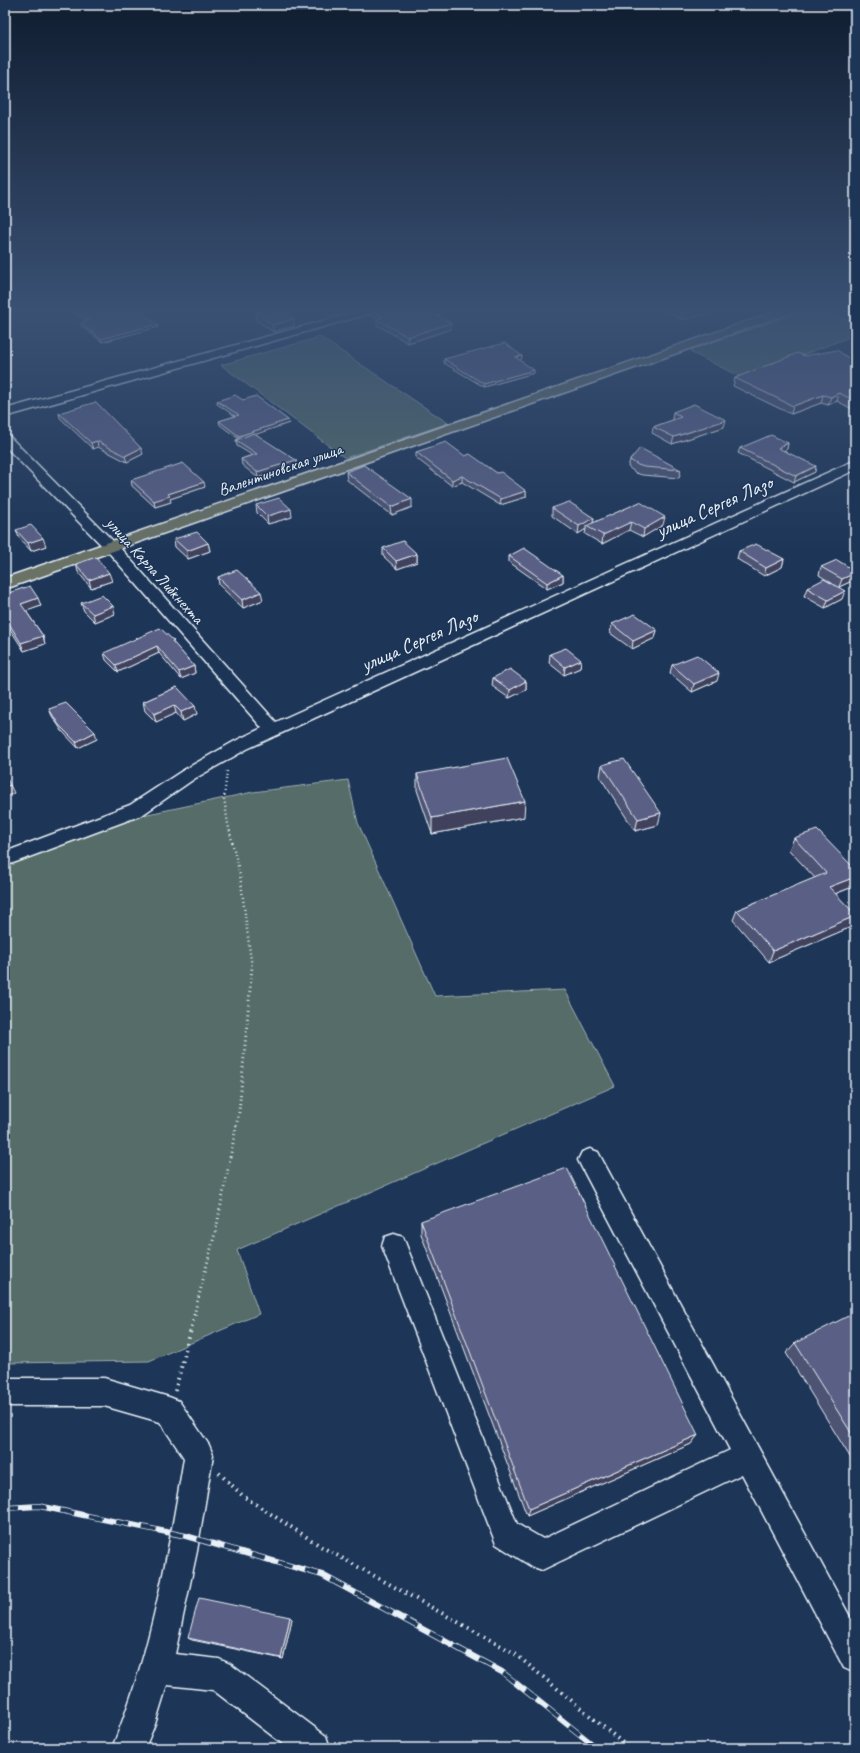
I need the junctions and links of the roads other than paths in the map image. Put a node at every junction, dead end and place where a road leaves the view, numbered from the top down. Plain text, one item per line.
1 (83, 391) edge
2 (557, 391) edge
3 (5, 413) edge
4 (5, 439) edge
5 (855, 465) edge
6 (111, 547) junction
7 (5, 584) edge
8 (273, 730) junction
9 (5, 858) edge
10 (590, 1160) dead end
11 (394, 1246) dead end
12 (5, 1392) edge
13 (748, 1456) junction
14 (855, 1657) edge
15 (156, 1668) junction
16 (128, 1748) edge
17 (314, 1748) edge

1 - 3 street
2 - 6 main road, Валентиновская улица
4 - 6 street, улица Карла Либкнехта
5 - 8 street, улица Сергея Лазо
6 - 7 main road, Валентиновская улица
6 - 8 street, улица Карла Либкнехта
8 - 9 street, улица Сергея Лазо
10 - 13 street
11 - 13 street
12 - 15 street
13 - 14 street
15 - 16 street
15 - 17 street

